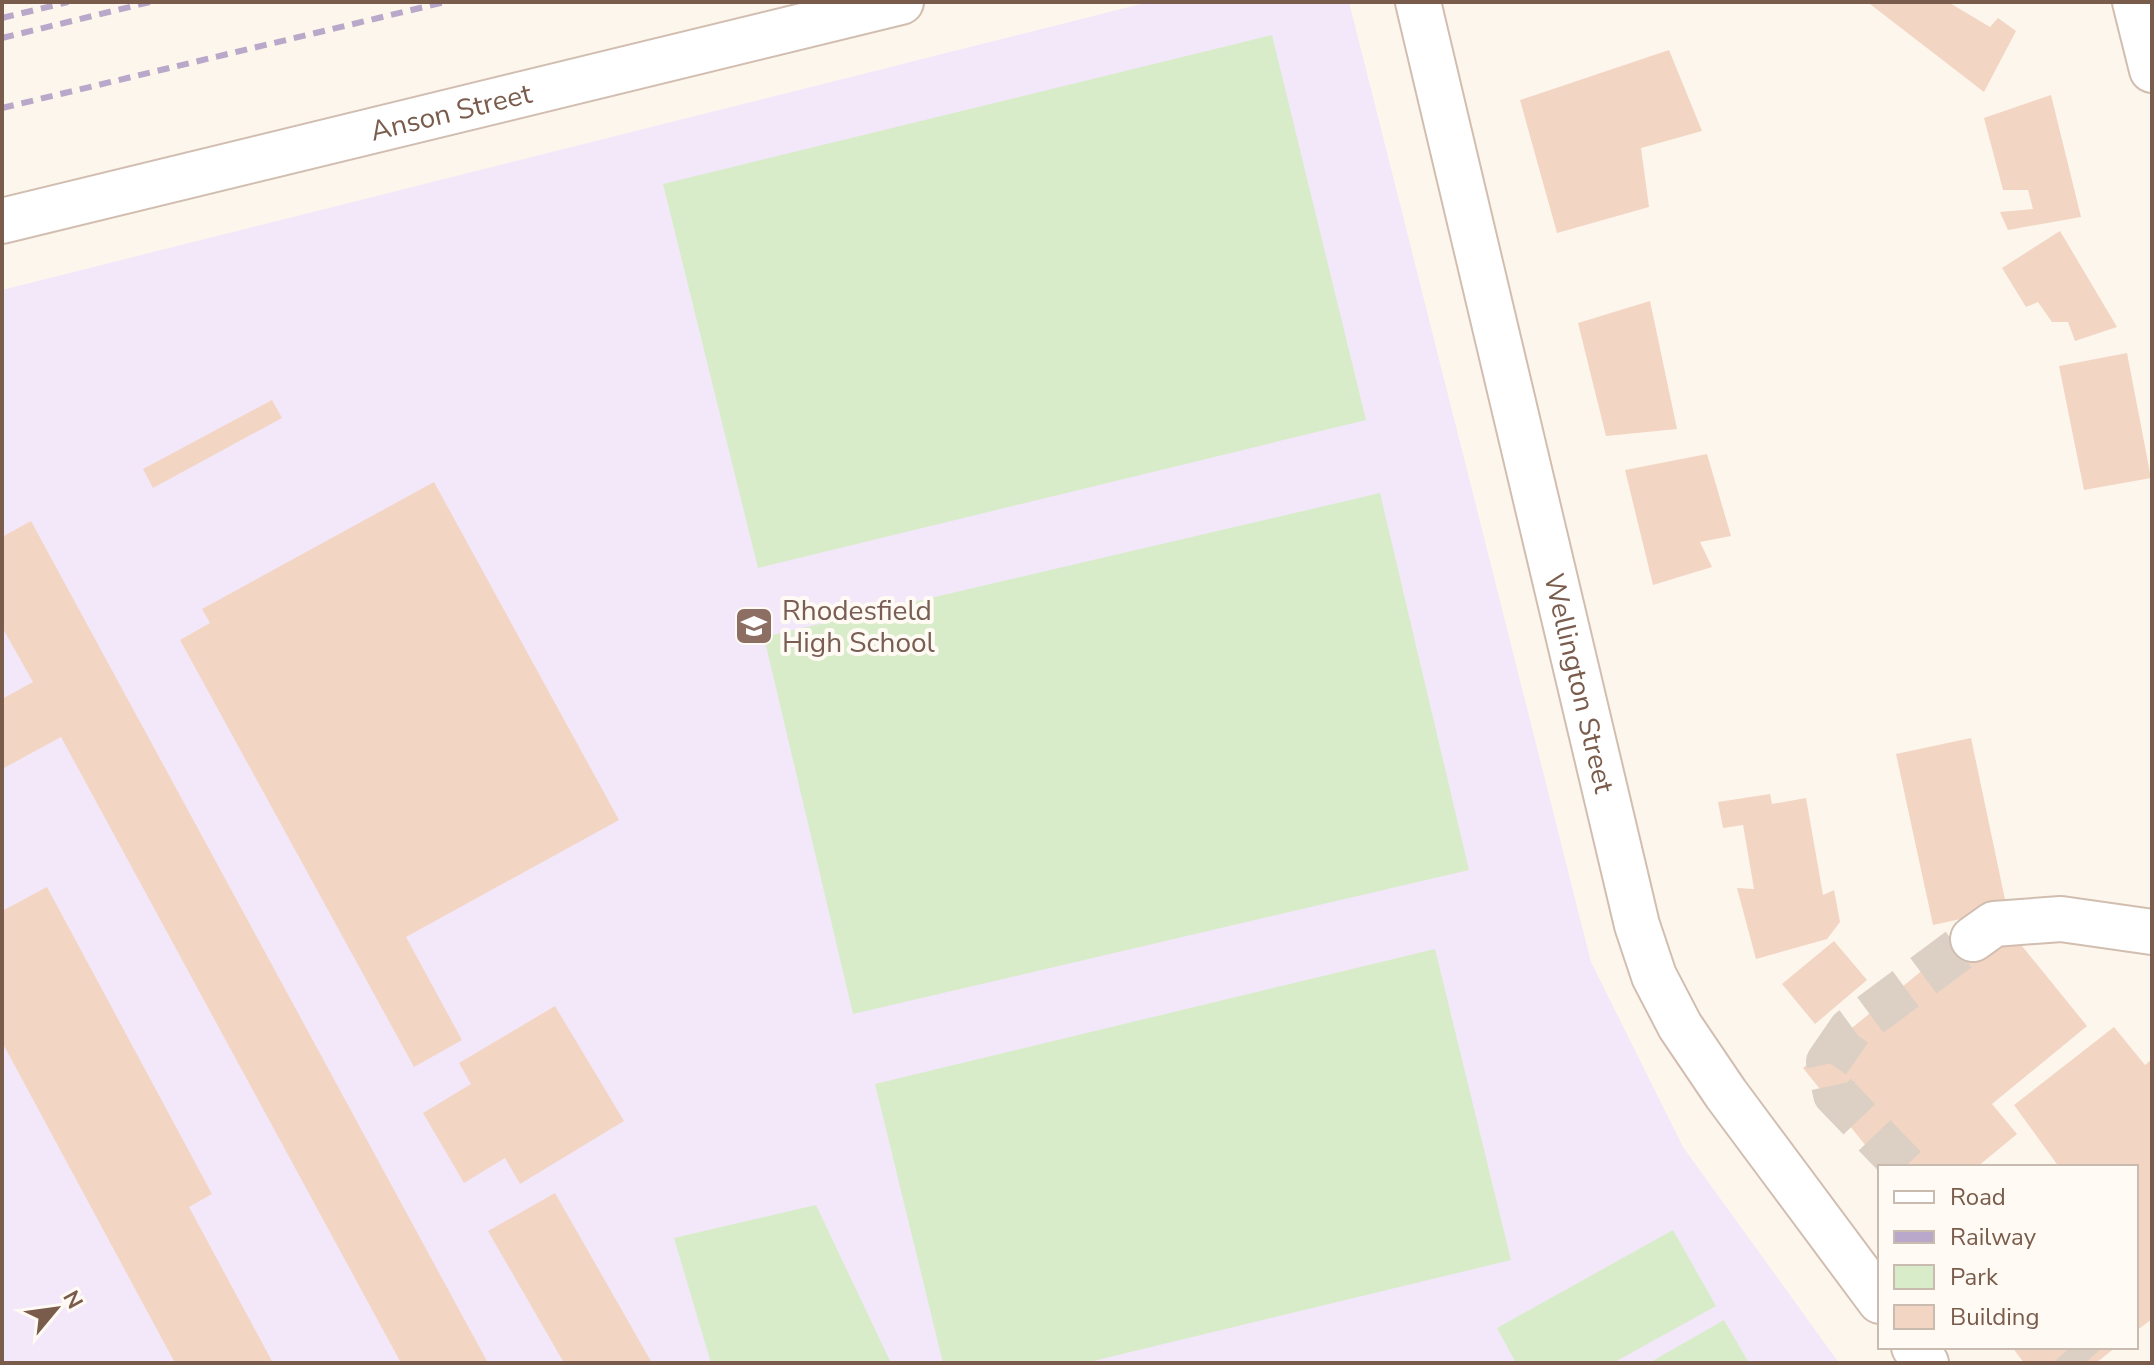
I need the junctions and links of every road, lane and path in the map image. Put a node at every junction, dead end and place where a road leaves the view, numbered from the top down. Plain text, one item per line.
1 (901, 2) edge
2 (1418, 2) edge
3 (2135, 2) edge
4 (2152, 70) edge
5 (2, 221) edge
6 (2152, 932) edge
7 (1973, 939) tunnel mouth
8 (1878, 1298) edge

1 - 5 street, Anson Street
2 - 8 street, Wellington Street
3 - 4 street
6 - 7 street

